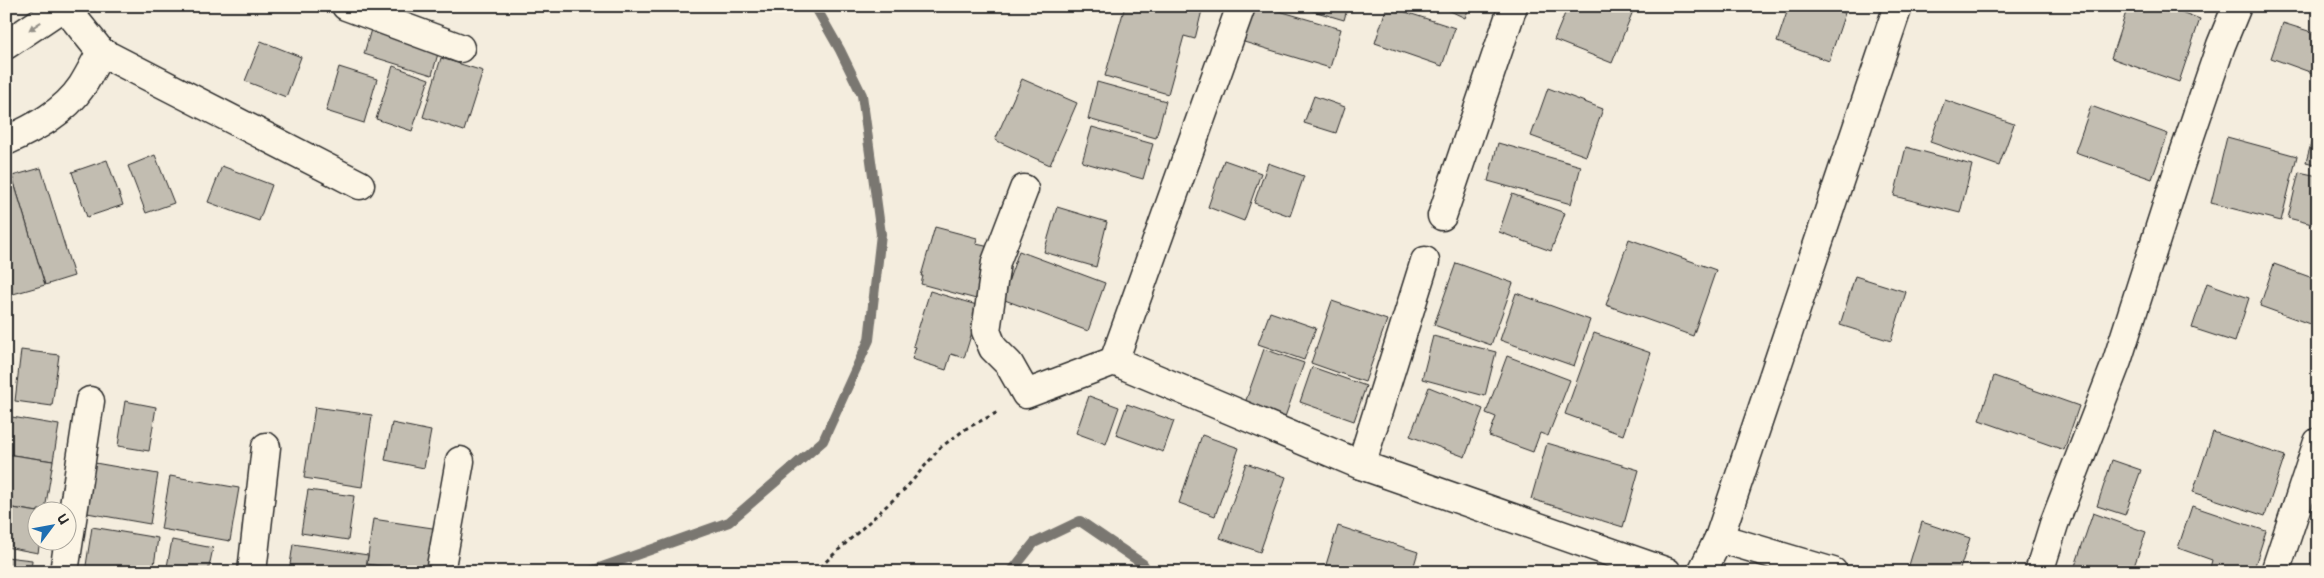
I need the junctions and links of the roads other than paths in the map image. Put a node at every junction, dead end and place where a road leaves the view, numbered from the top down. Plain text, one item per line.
1 (64, 6) edge
2 (346, 6) edge
3 (1241, 6) edge
4 (1513, 6) edge
5 (1898, 6) edge
6 (2237, 6) edge
7 (6, 45) edge
8 (460, 48) dead end
9 (101, 52) junction
10 (6, 141) edge
11 (360, 185) dead end
12 (1024, 189) dead end
13 (1442, 216) dead end
14 (1425, 261) dead end
15 (1114, 361) junction
16 (90, 400) dead end
17 (2318, 442) edge
18 (266, 448) dead end
19 (460, 461) dead end
20 (1361, 465) junction
21 (1719, 538) junction
22 (64, 572) edge
23 (252, 572) edge
24 (440, 572) edge
25 (1667, 572) edge
26 (1702, 572) edge
27 (1833, 572) edge
28 (2039, 572) edge
29 (2275, 572) edge

1 -> 7 street
1 - 9 street
2 - 8 street
3 - 15 street
4 - 13 street
5 - 21 street
6 - 28 street
9 - 10 street
9 - 11 street
12 - 15 street
14 - 20 street
15 - 20 street
16 - 22 street
17 - 29 street
18 - 23 street
19 - 24 street
20 - 25 street
21 - 26 street
21 - 27 street

